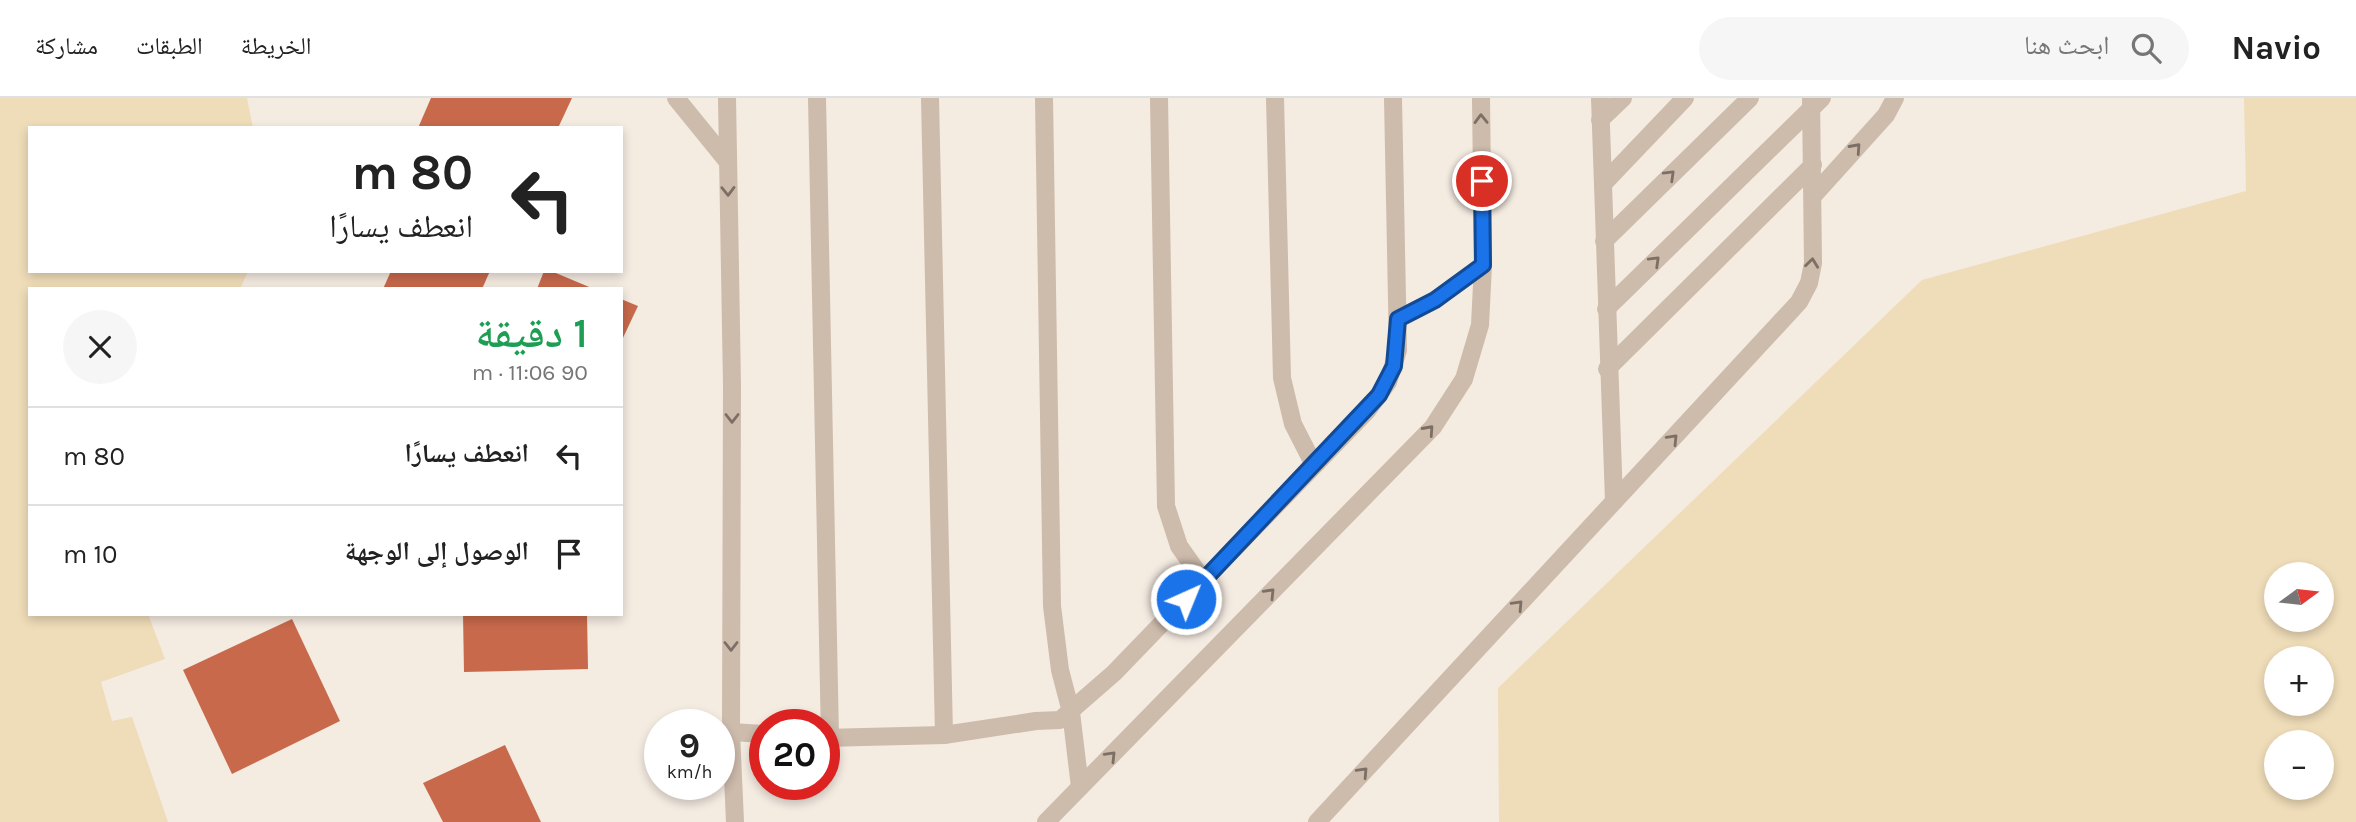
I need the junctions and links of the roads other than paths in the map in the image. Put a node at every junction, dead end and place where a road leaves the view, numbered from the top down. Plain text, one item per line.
1 (676, 98) edge
2 (727, 98) edge
3 (817, 98) edge
4 (930, 98) edge
5 (1044, 98) edge
6 (1159, 98) edge
7 (1275, 98) edge
8 (1393, 98) edge
9 (1481, 98) edge
10 (1600, 98) edge
11 (1623, 98) edge
12 (1685, 98) edge
13 (1749, 98) edge
14 (1895, 98) edge
15 (1815, 102) edge
16 (1600, 120) junction
17 (728, 162) junction
18 (1813, 165) junction
19 (1603, 184) junction
20 (1813, 196) junction
21 (1604, 240) junction
22 (1483, 265) junction
23 (1606, 309) junction
24 (1398, 319) junction
25 (1607, 369) junction
26 (1314, 466) junction
27 (1614, 501) junction
28 (1203, 580) junction
29 (731, 709) edge
30 (827, 709) edge
31 (1071, 712) junction
32 (944, 735) junction
33 (840, 738) edge
34 (1080, 787) junction
35 (734, 800) edge
36 (735, 822) edge
37 (1046, 822) edge
38 (1317, 822) edge

1 - 17 street
2 - 17 street
3 - 30 street
4 - 32 street
5 - 31 street
6 - 28 street
7 - 26 street
8 - 24 street
22 -> 9 street
10 - 16 street
11 - 16 street
12 - 19 street
21 -> 13 street
20 -> 14 street
15 - 18 street
23 -> 15 street
16 - 19 street
17 -> 29 street
18 - 20 street
18 - 25 street
19 - 21 street
27 -> 20 street
21 - 23 street
22 - 24 street
34 -> 22 street
23 - 25 street
24 - 26 street
25 - 27 street
26 - 28 street
38 -> 27 street
28 - 31 street
31 - 32 street
31 - 34 street
32 - 33 street
34 - 37 street
35 - 36 street

